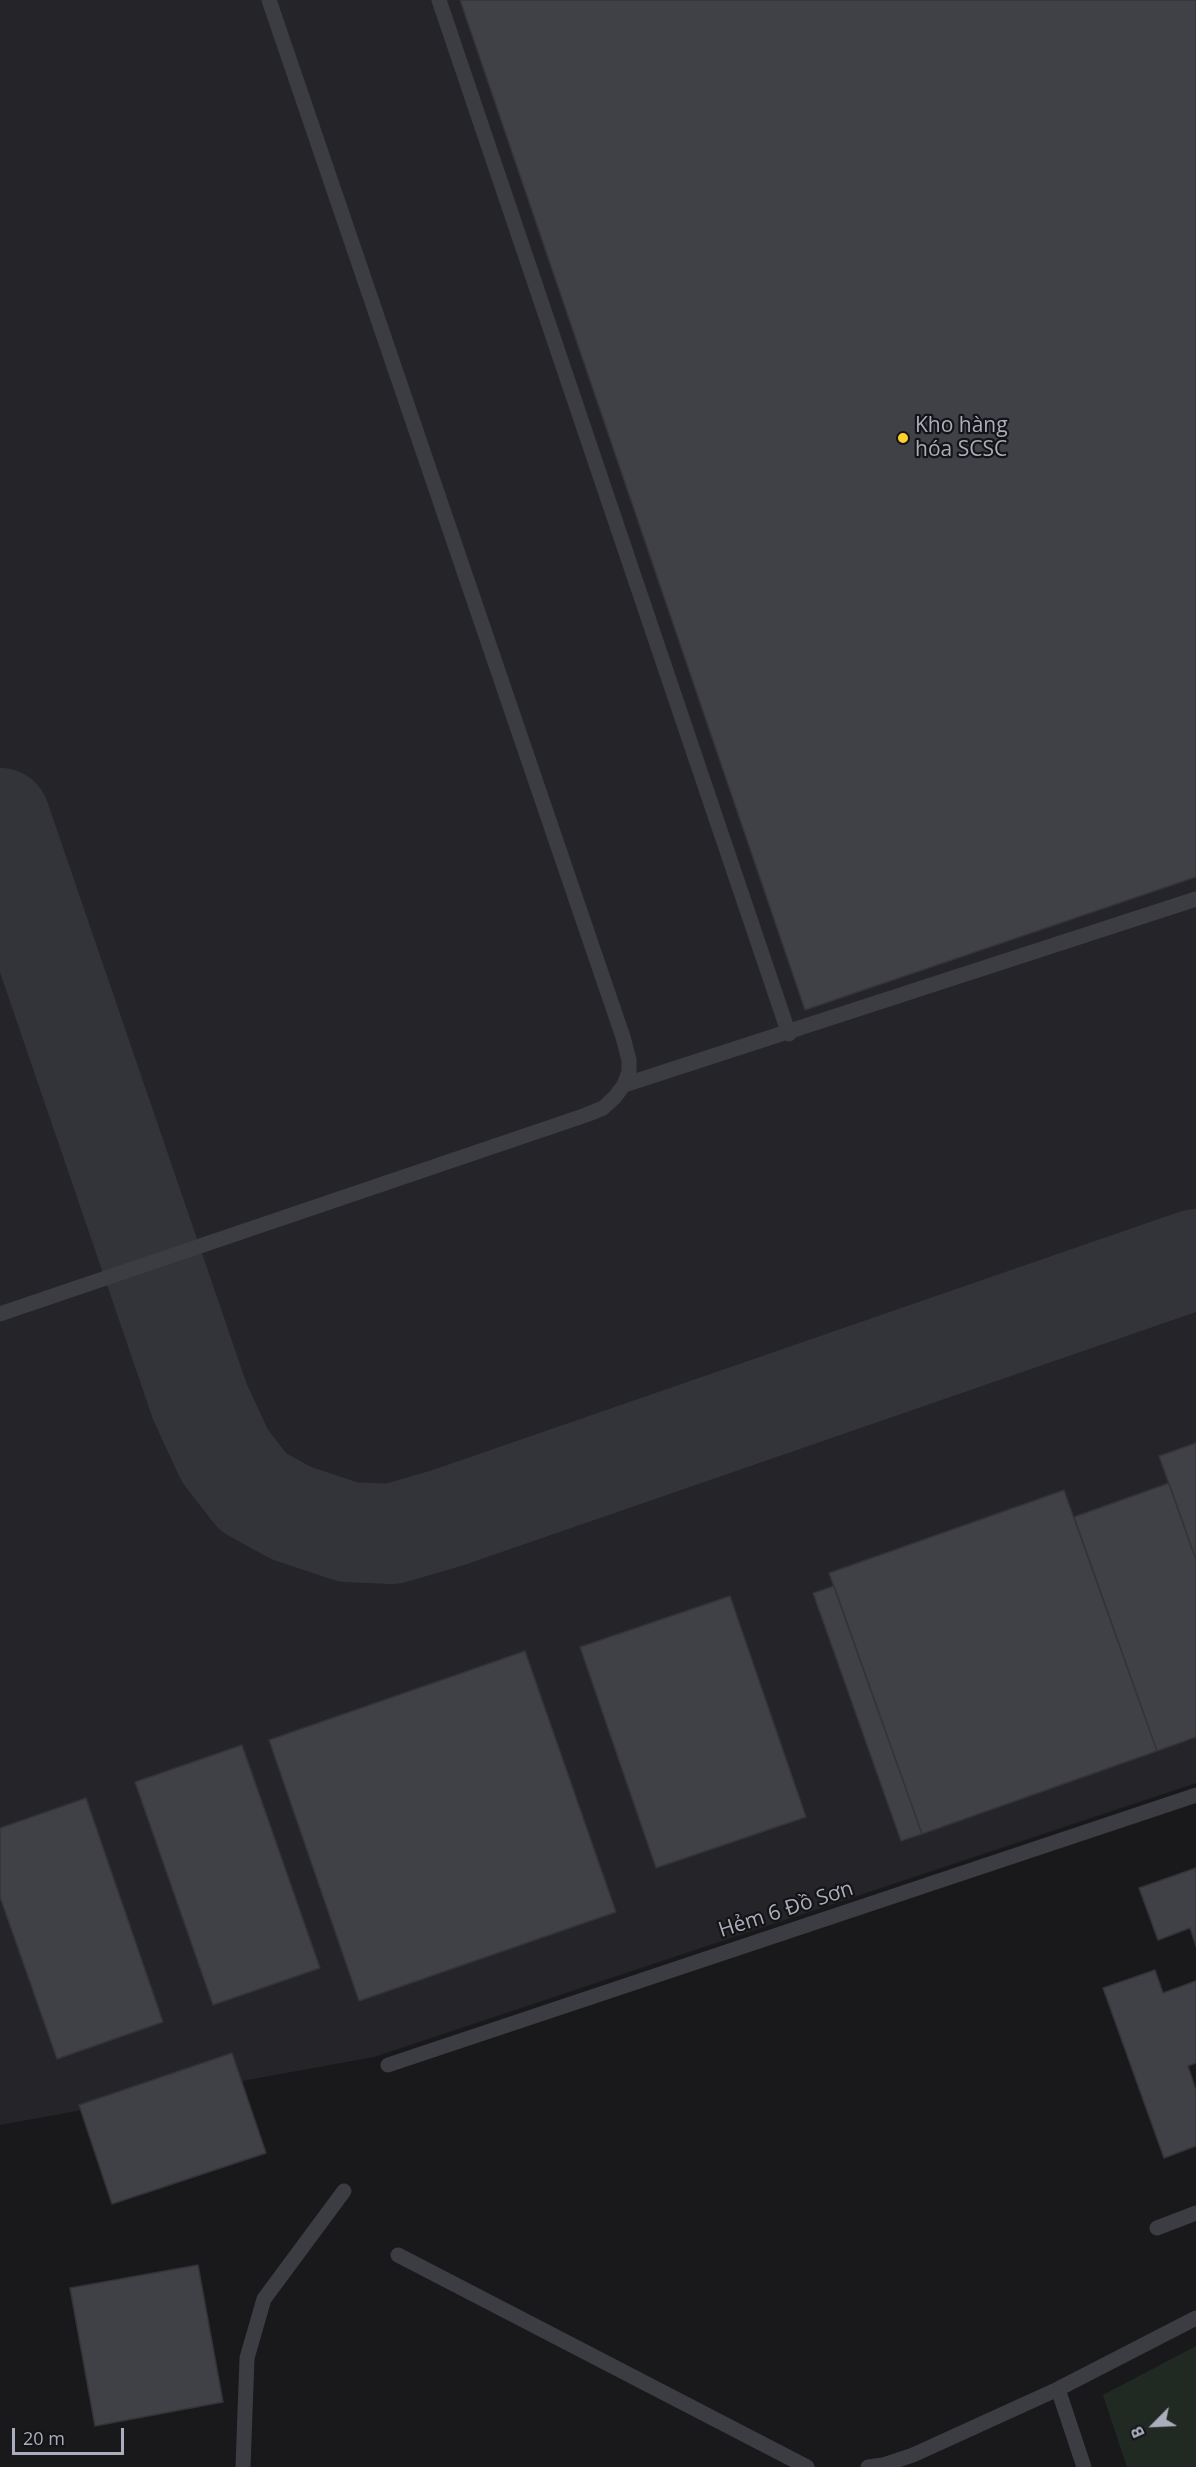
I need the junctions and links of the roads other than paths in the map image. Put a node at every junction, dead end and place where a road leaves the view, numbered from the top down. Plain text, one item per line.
1 (268, 0) edge
2 (439, 0) edge
3 (1196, 899) edge
4 (789, 1034) junction
5 (624, 1086) junction
6 (0, 1314) edge
7 (1196, 1795) edge
8 (388, 2065) dead end
9 (344, 2191) dead end
10 (1196, 2213) edge
11 (1157, 2228) dead end
12 (398, 2255) dead end
13 (1196, 2318) edge
14 (1059, 2389) junction
15 (243, 2467) edge
16 (807, 2467) edge
17 (868, 2467) edge
18 (1084, 2467) edge

1 - 5 lane
2 - 4 lane
3 - 4 lane
4 - 5 lane
5 - 6 lane
7 - 8 lane, Hẻm 6 Đồ Sơn
9 - 15 lane
10 - 11 lane
12 - 16 lane
13 - 14 lane
14 - 17 lane
14 - 18 lane

